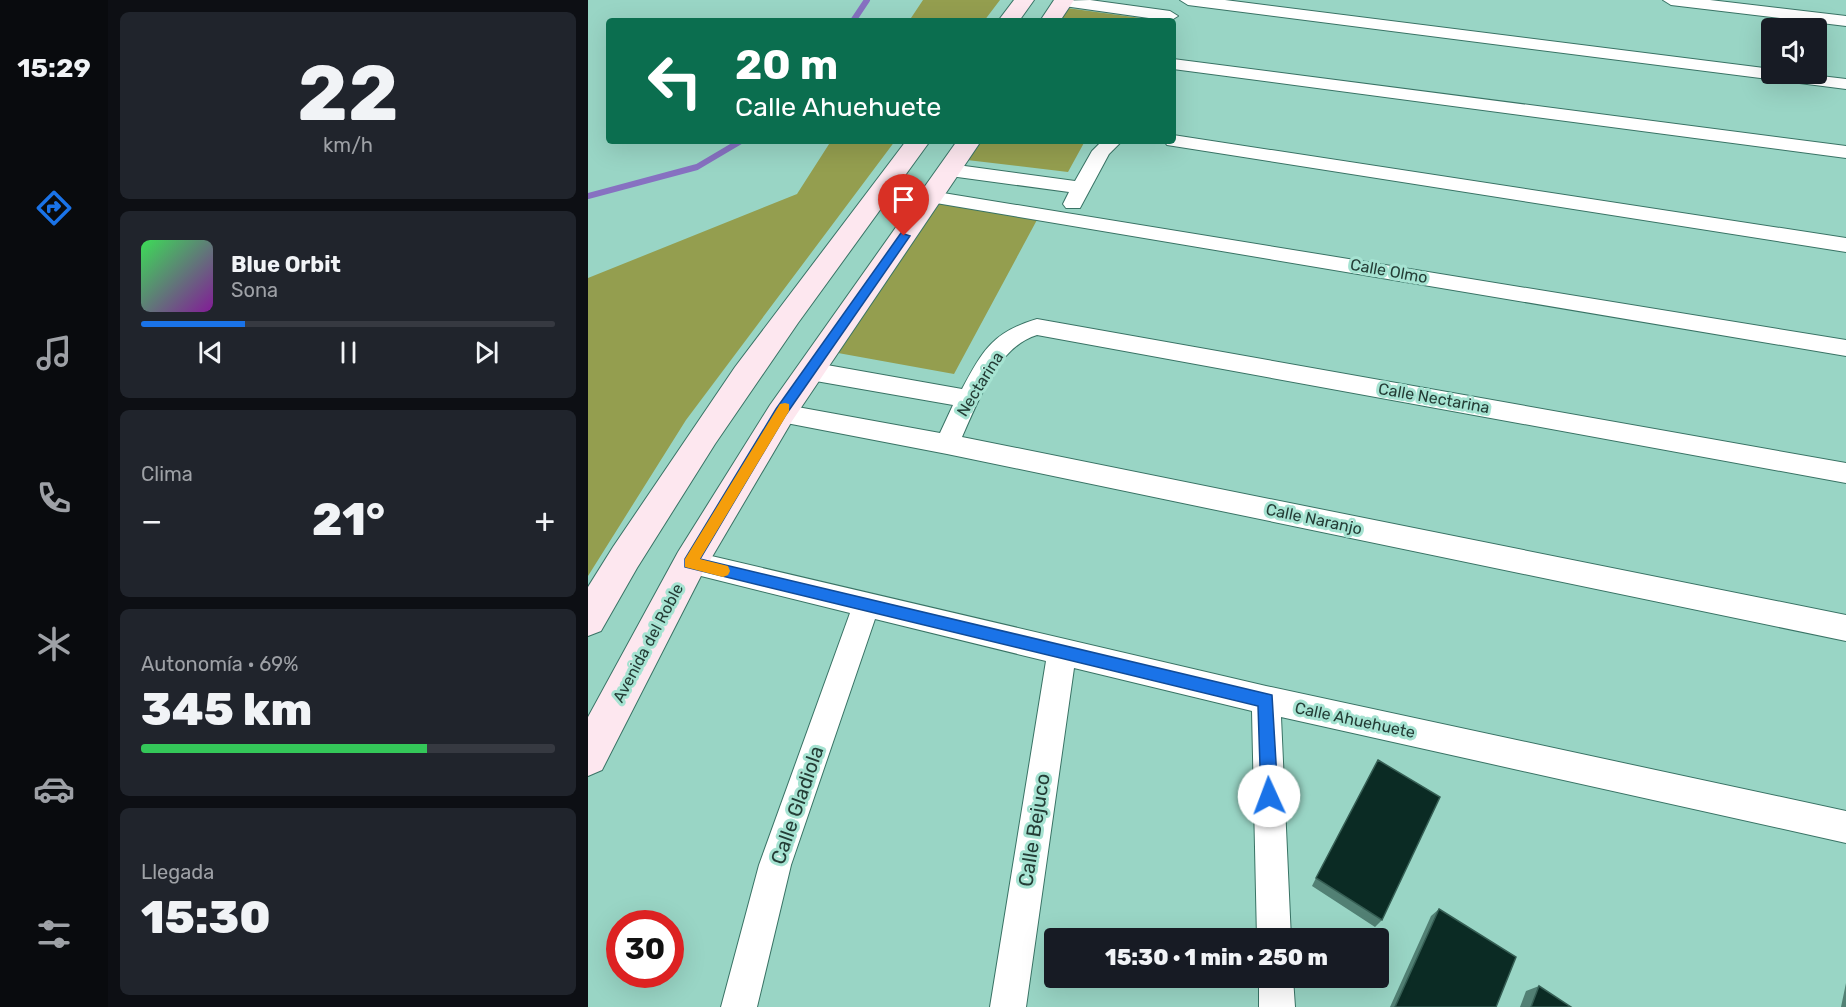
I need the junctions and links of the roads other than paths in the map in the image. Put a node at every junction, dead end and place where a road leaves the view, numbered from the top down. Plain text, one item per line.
1 (1024, 0) edge
2 (1179, 0) edge
3 (1188, 0) edge
4 (1671, 0) edge
5 (1064, 1) edge
6 (1010, 18) edge
7 (1052, 18) edge
8 (1169, 18) edge
9 (1846, 21) edge
10 (1176, 64) edge
11 (1846, 84) edge
12 (1176, 141) edge
13 (916, 144) edge
14 (967, 144) edge
15 (1110, 144) edge
16 (1846, 152) edge
17 (950, 170) junction
18 (1081, 189) junction
19 (931, 197) junction
20 (1066, 217) junction
21 (1846, 244) edge
22 (1023, 331) joint
23 (1846, 348) edge
24 (810, 372) junction
25 (967, 399) junction
26 (781, 413) junction
27 (947, 444) junction
28 (1846, 473) edge
29 (690, 563) junction
30 (866, 606) junction
31 (588, 620) edge
32 (1846, 628) edge
33 (1062, 653) junction
34 (1266, 700) junction
35 (588, 756) edge
36 (1846, 827) edge
37 (1274, 928) edge
38 (1276, 988) edge
39 (739, 1007) edge
40 (1008, 1007) edge
41 (1277, 1007) edge

1 - 6 street
2 - 8 street
3 - 11 street
4 - 9 street
5 - 7 street
5 - 8 street
10 - 16 street
12 - 21 street
13 - 31 street
14 - 17 street, Avenida del Roble
15 - 18 street
17 - 18 street
17 - 19 street, Avenida del Roble
18 - 20 street
19 - 20 street, Calle Olmo
19 - 24 street, Avenida del Roble
20 - 23 street, Calle Olmo
22 - 25 street, Nectarina
22 - 28 street, Calle Nectarina
24 - 25 street
24 - 26 street, Avenida del Roble
25 - 27 street, Nectarina
26 - 27 street, Calle Naranjo
26 - 29 street, Avenida del Roble
27 - 32 street, Calle Naranjo
29 - 30 street, Calle Ahuehuete
29 - 35 street, Avenida del Roble
30 - 33 street, Calle Ahuehuete
30 - 39 street, Calle Gladiola
33 - 34 street, Calle Ahuehuete
33 - 40 street, Calle Bejuco
34 - 36 street, Calle Ahuehuete
34 - 37 street
38 - 41 street

